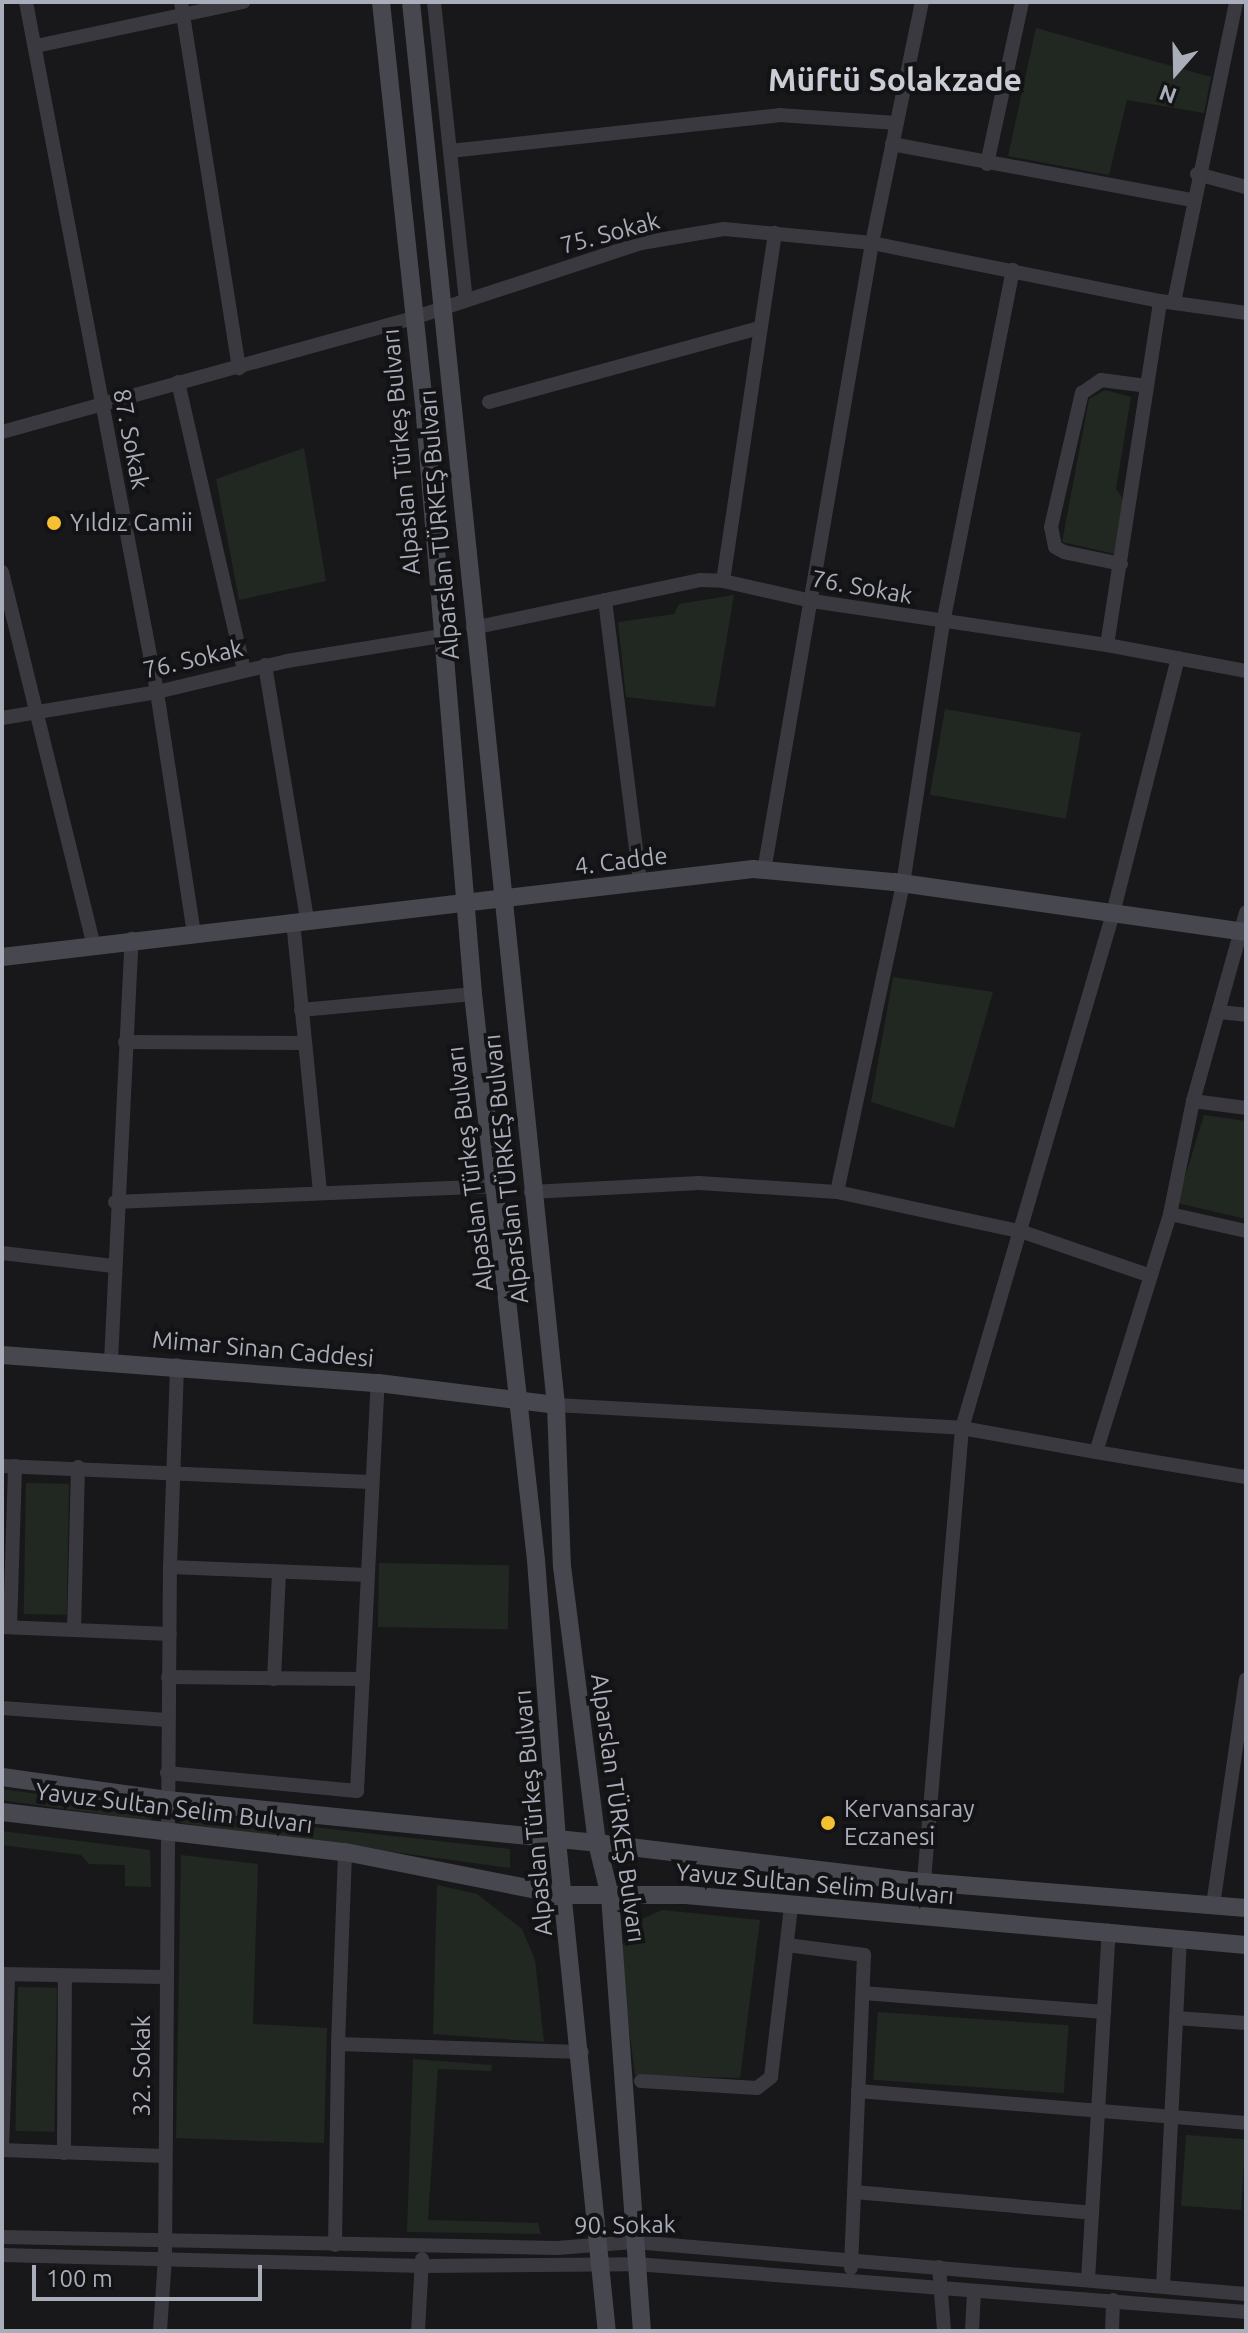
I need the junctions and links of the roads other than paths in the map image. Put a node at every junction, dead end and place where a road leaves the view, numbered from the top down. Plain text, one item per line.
1 (26, 2) edge
2 (243, 2) edge
3 (381, 2) edge
4 (411, 2) edge
5 (434, 2) edge
6 (922, 2) edge
7 (1022, 2) edge
8 (1236, 2) edge
9 (182, 8) edge
10 (36, 46) junction
11 (897, 123) junction
12 (892, 144) junction
13 (450, 151) junction
14 (987, 164) junction
15 (1197, 174) junction
16 (1246, 187) edge
17 (1191, 200) junction
18 (775, 233) junction
19 (872, 243) junction
20 (1013, 270) junction
21 (466, 299) junction
22 (1167, 301) junction
23 (443, 307) junction
24 (1246, 313) edge
25 (413, 318) junction
26 (760, 328) junction
27 (239, 368) junction
28 (178, 382) junction
29 (1147, 386) junction
30 (489, 402) dead end
31 (101, 404) junction
32 (2, 432) edge
33 (1121, 564) junction
34 (2, 572) edge
35 (723, 581) junction
36 (605, 600) junction
37 (812, 601) junction
38 (943, 623) junction
39 (473, 628) junction
40 (442, 636) junction
41 (1107, 645) junction
42 (1178, 658) junction
43 (265, 665) junction
44 (244, 670) junction
45 (1246, 671) edge
46 (157, 692) junction
47 (38, 712) junction
48 (2, 718) edge
49 (764, 871) junction
50 (640, 882) junction
51 (903, 884) junction
52 (500, 900) junction
53 (468, 904) junction
54 (1114, 910) junction
55 (1246, 912) edge
56 (300, 920) junction
57 (1244, 932) edge
58 (194, 933) junction
59 (132, 939) junction
60 (93, 943) junction
61 (2, 957) edge
62 (473, 994) junction
63 (301, 1010) junction
64 (1219, 1012) junction
65 (1246, 1015) edge
66 (125, 1042) junction
67 (304, 1043) junction
68 (1193, 1101) junction
69 (1246, 1108) edge
70 (498, 1186) junction
71 (320, 1192) junction
72 (531, 1192) junction
73 (837, 1192) junction
74 (115, 1202) junction
75 (1170, 1214) junction
76 (1246, 1231) edge
77 (1023, 1232) junction
78 (2, 1253) edge
79 (113, 1266) junction
80 (1151, 1276) junction
81 (2, 1355) edge
82 (111, 1361) junction
83 (177, 1365) junction
84 (378, 1383) junction
85 (519, 1398) junction
86 (556, 1405) junction
87 (962, 1428) junction
88 (1096, 1452) junction
89 (8, 1466) edge
90 (78, 1467) junction
91 (174, 1471) junction
92 (1246, 1477) edge
93 (370, 1482) junction
94 (170, 1567) junction
95 (279, 1572) junction
96 (368, 1575) junction
97 (6, 1627) edge
98 (74, 1630) junction
99 (170, 1634) junction
100 (168, 1677) junction
101 (274, 1679) junction
102 (363, 1679) junction
103 (1246, 1679) edge
104 (2, 1708) edge
105 (167, 1720) junction
106 (167, 1773) junction
107 (2, 1777) edge
108 (167, 1800) junction
109 (2, 1812) edge
110 (166, 1832) junction
111 (557, 1841) junction
112 (597, 1843) junction
113 (345, 1852) junction
114 (924, 1882) junction
115 (562, 1895) junction
116 (610, 1896) junction
117 (1213, 1905) junction
118 (791, 1906) junction
119 (1246, 1908) edge
120 (1109, 1931) junction
121 (1180, 1939) junction
122 (787, 1945) junction
123 (1246, 1945) edge
124 (5, 1975) edge
125 (65, 1976) junction
126 (164, 1977) junction
127 (863, 1993) junction
128 (1104, 2012) junction
129 (1176, 2018) junction
130 (1246, 2023) edge
131 (338, 2044) junction
132 (582, 2052) junction
133 (641, 2081) dead end
134 (858, 2091) junction
135 (1098, 2112) junction
136 (1171, 2117) junction
137 (1246, 2123) edge
138 (2, 2150) edge
139 (64, 2153) junction
140 (164, 2156) junction
141 (854, 2192) junction
142 (1092, 2213) junction
143 (2, 2237) edge
144 (165, 2242) junction
145 (634, 2242) junction
146 (335, 2245) junction
147 (599, 2245) junction
148 (422, 2246) junction
149 (2, 2255) edge
150 (165, 2258) junction
151 (851, 2260) junction
152 (601, 2264) junction
153 (636, 2264) junction
154 (422, 2266) junction
155 (939, 2267) junction
156 (1088, 2280) junction
157 (850, 2282) junction
158 (1163, 2286) junction
159 (940, 2289) junction
160 (974, 2291) junction
161 (1246, 2294) edge
162 (1113, 2300) junction
163 (1246, 2312) edge
164 (160, 2331) edge
165 (418, 2331) edge
166 (607, 2331) edge
167 (642, 2331) edge
168 (944, 2331) edge
169 (972, 2331) edge
170 (1112, 2331) edge

1 - 10 street, 87. Sokak
2 - 9 street
3 - 25 main road, Alpaslan Türkeş Bulvarı
4 - 23 main road, Alparslan TÜRKEŞ Bulvarı
5 - 13 street
6 - 11 street
7 - 14 street
8 - 15 street
9 - 10 street
9 - 27 street
10 - 31 street, 87. Sokak
11 - 12 street
11 - 13 street
12 - 14 street
12 - 19 street
13 - 21 street
14 - 17 street
15 - 16 street
15 - 17 street
17 - 22 street
18 - 19 street, 75. Sokak
18 - 21 street, 75. Sokak
18 - 26 street
19 - 20 street, 75. Sokak
19 - 37 street
20 - 22 street, 75. Sokak
20 - 38 street
21 - 23 street, 75. Sokak
22 - 24 street, 75. Sokak
22 - 29 street
23 - 25 street, 75. Sokak
23 - 39 main road, Alparslan TÜRKEŞ Bulvarı
25 - 27 street, 75. Sokak
25 - 40 main road, Alpaslan Türkeş Bulvarı
26 - 30 street
26 - 35 street
27 - 28 street, 75. Sokak
28 - 31 street, 75. Sokak
28 - 44 street
29 - 33 street
29 - 33 street
31 - 32 street, 75. Sokak
31 - 46 street, 87. Sokak
33 - 41 street
34 - 47 street
35 - 36 street, 76. Sokak
35 - 37 street, 76. Sokak
36 - 39 street, 76. Sokak
36 - 50 street
37 - 38 street, 76. Sokak
37 - 49 street
38 - 41 street, 76. Sokak
38 - 51 street
39 - 52 main road, Alparslan TÜRKEŞ Bulvarı
40 - 43 street, 76. Sokak
40 - 53 main road, Alpaslan Türkeş Bulvarı
41 - 42 street, 76. Sokak
42 - 45 street, 76. Sokak
42 - 54 street
43 - 44 street, 76. Sokak
43 - 56 street
44 - 46 street, 76. Sokak
46 - 47 street, 76. Sokak
46 - 58 street, 87. Sokak
47 - 48 street, 76. Sokak
47 - 60 street
49 - 50 main road, 4. Cadde
49 - 51 main road, 4. Cadde
50 - 52 main road, 4. Cadde
51 - 54 main road, 4. Cadde
51 - 73 street
52 - 53 main road, 4. Cadde
52 - 72 main road, Alparslan TÜRKEŞ Bulvarı
53 - 56 main road, 4. Cadde
53 - 62 main road, Alpaslan Türkeş Bulvarı
54 - 57 main road, 4. Cadde
54 - 77 street
55 - 57 street
56 - 58 main road, 4. Cadde
56 - 63 street
57 - 64 street
58 - 59 main road, 4. Cadde
59 - 60 main road, 4. Cadde
59 - 66 street
60 - 61 main road, 4. Cadde
62 - 63 street
62 - 70 main road, Alpaslan Türkeş Bulvarı
63 - 67 street
64 - 65 street
64 - 68 street
66 - 67 street
66 - 74 street
67 - 71 street
68 - 69 street
68 - 75 street
70 - 71 street
70 - 85 main road, Alpaslan Türkeş Bulvarı
71 - 74 street
72 - 73 street
72 - 86 main road, Alparslan TÜRKEŞ Bulvarı
73 - 77 street
74 - 79 street
75 - 76 street
75 - 80 street
77 - 80 street
77 - 87 street
78 - 79 street
79 - 82 street
80 - 88 street
81 - 82 main road, Mimar Sinan Caddesi
82 - 83 main road, Mimar Sinan Caddesi
83 - 84 main road, Mimar Sinan Caddesi
83 - 91 street, 32. Sokak
84 - 85 main road, Mimar Sinan Caddesi
84 - 93 street
85 - 86 main road, Mimar Sinan Caddesi
85 - 111 main road, Alpaslan Türkeş Bulvarı
86 - 87 street
86 - 112 main road, Alparslan TÜRKEŞ Bulvarı
87 - 88 street
87 - 114 street
88 - 92 street
89 - 90 street
89 - 97 street
90 - 91 street
90 - 98 street
91 - 93 street
91 - 94 street, 32. Sokak
93 - 96 street
94 - 95 street
94 - 99 street, 32. Sokak
95 - 96 street
95 - 101 street
96 - 102 street
97 - 98 street
98 - 99 street
99 - 100 street, 32. Sokak
100 - 101 street
100 - 105 street, 32. Sokak
101 - 102 street
102 - 106 street
103 - 117 street
104 - 105 street
105 - 106 street, 32. Sokak
106 - 108 street, 32. Sokak
107 - 108 main road, Yavuz Sultan Selim Bulvarı
108 - 110 street, 32. Sokak
108 - 111 main road, Yavuz Sultan Selim Bulvarı
109 - 110 main road, Yavuz Sultan Selim Bulvarı
110 - 113 main road, Yavuz Sultan Selim Bulvarı
110 - 126 street, 32. Sokak
111 - 112 main road, Yavuz Sultan Selim Bulvarı
111 - 115 main road, Alpaslan Türkeş Bulvarı
112 - 114 main road, Yavuz Sultan Selim Bulvarı
112 - 116 main road, Alparslan TÜRKEŞ Bulvarı
113 - 115 main road, Yavuz Sultan Selim Bulvarı
113 - 131 street
114 - 117 main road, Yavuz Sultan Selim Bulvarı
115 - 116 main road, Yavuz Sultan Selim Bulvarı
115 - 132 main road, Alpaslan Türkeş Bulvarı
116 - 118 main road, Yavuz Sultan Selim Bulvarı
116 - 145 main road, Alparslan TÜRKEŞ Bulvarı
117 - 119 main road, Yavuz Sultan Selim Bulvarı
118 - 120 main road, Yavuz Sultan Selim Bulvarı
118 - 122 street
120 - 121 main road, Yavuz Sultan Selim Bulvarı
120 - 128 street
121 - 123 main road, Yavuz Sultan Selim Bulvarı
121 - 129 street
122 - 127 street
122 - 133 street
124 - 125 street
124 - 138 street
125 - 126 street
125 - 139 street
126 - 140 street, 32. Sokak
127 - 128 street
127 - 134 street
128 - 135 street
129 - 130 street
129 - 136 street
131 - 132 street
131 - 146 street
132 - 147 main road, Alpaslan Türkeş Bulvarı
134 - 135 street
134 - 141 street
135 - 136 street
135 - 142 street
136 - 137 street
136 - 158 street
138 - 139 street
139 - 140 street
140 - 144 street, 32. Sokak
141 - 142 street
141 - 151 street
142 - 156 street
143 - 144 street, 90. Sokak
144 - 146 street, 90. Sokak
144 - 150 street, 32. Sokak
145 - 147 street, 90. Sokak
145 - 151 street, 90. Sokak
145 - 153 main road, Alparslan TÜRKEŞ Bulvarı
146 - 148 street, 90. Sokak
147 - 148 street, 90. Sokak
147 - 152 main road, Alpaslan Türkeş Bulvarı
148 - 154 street
149 - 150 street, 90. Sokak
150 - 154 street, 90. Sokak
150 - 164 street, 32. Sokak
151 - 155 street, 90. Sokak
151 - 157 street
152 - 153 street, 90. Sokak
152 - 154 street, 90. Sokak
152 - 166 main road, Alpaslan Türkeş Bulvarı
153 - 157 street, 90. Sokak
153 - 167 main road, Alparslan TÜRKEŞ Bulvarı
154 - 165 street
155 - 156 street, 90. Sokak
155 - 159 street
156 - 158 street, 90. Sokak
157 - 159 street, 90. Sokak
158 - 161 street, 90. Sokak
159 - 160 street, 90. Sokak
159 - 168 street
160 - 162 street, 90. Sokak
160 - 169 street
162 - 163 street, 90. Sokak
162 - 170 street

